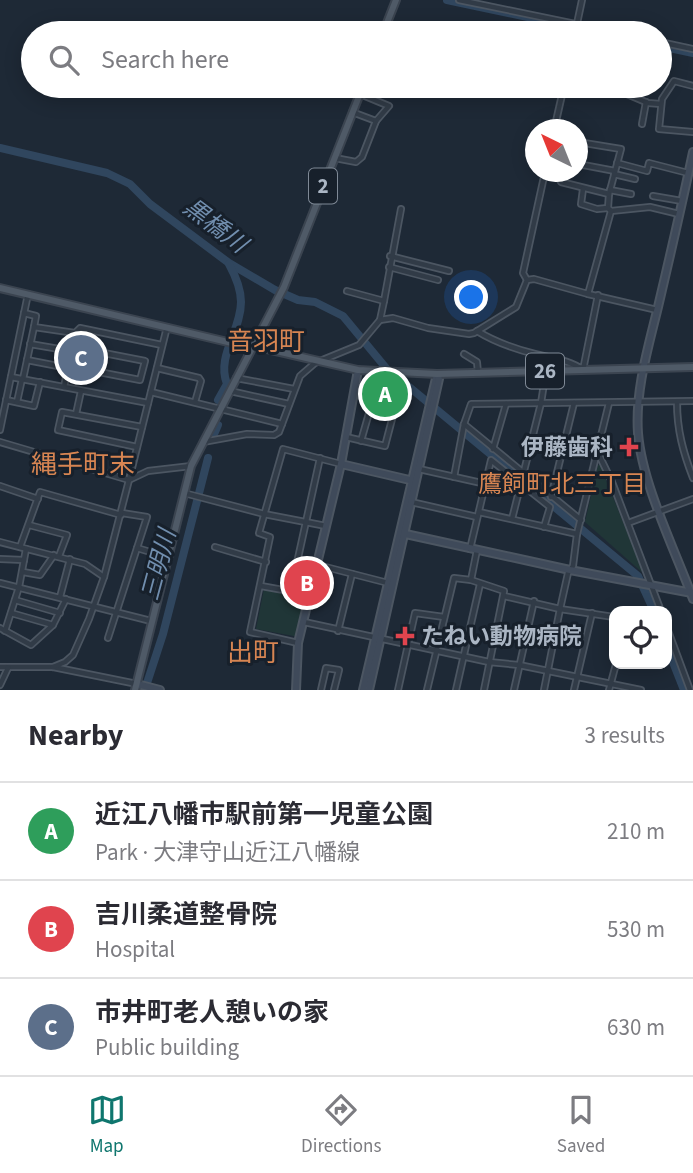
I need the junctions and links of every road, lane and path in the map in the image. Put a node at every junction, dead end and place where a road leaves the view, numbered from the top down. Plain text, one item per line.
1 (396, 0) edge
2 (459, 0) edge
3 (582, 0) edge
4 (388, 21) edge
5 (562, 21) edge
6 (578, 21) edge
7 (672, 45) edge
8 (693, 50) edge
9 (672, 84) edge
10 (693, 86) edge
11 (357, 98) edge
12 (369, 98) edge
13 (561, 98) edge
14 (636, 98) edge
15 (663, 98) edge
16 (646, 102) junction
17 (661, 104) junction
18 (352, 112) junction
19 (556, 119) edge
20 (376, 121) junction
21 (642, 124) dead end
22 (693, 132) edge
23 (588, 144) edge
24 (693, 152) edge
25 (335, 158) junction
26 (617, 163) junction
27 (588, 166) edge
28 (615, 173) junction
29 (688, 173) junction
30 (635, 179) dead end
31 (543, 182) edge
32 (561, 182) edge
33 (583, 188) junction
34 (610, 192) junction
35 (631, 194) dead end
36 (653, 196) dead end
37 (682, 201) junction
38 (401, 209) dead end
39 (609, 209) junction
40 (679, 214) junction
41 (390, 256) junction
42 (389, 267) junction
43 (449, 271) dead end
44 (438, 280) dead end
45 (527, 280) junction
46 (0, 288) edge
47 (346, 291) dead end
48 (28, 294) junction
49 (587, 294) junction
50 (598, 295) junction
51 (384, 301) junction
52 (657, 310) junction
53 (24, 313) junction
54 (380, 320) junction
55 (34, 327) junction
56 (167, 327) junction
57 (477, 331) junction
58 (75, 333) junction
59 (30, 344) junction
60 (162, 345) junction
61 (254, 346) junction
62 (72, 349) junction
63 (464, 354) dead end
64 (27, 360) junction
65 (320, 361) junction
66 (68, 367) junction
67 (644, 367) junction
68 (693, 367) edge
69 (142, 370) junction
70 (358, 370) junction
71 (583, 370) junction
72 (156, 371) junction
73 (546, 371) junction
74 (478, 373) junction
75 (437, 374) junction
76 (11, 377) junction
77 (236, 378) junction
78 (23, 379) junction
79 (40, 382) junction
80 (64, 387) junction
81 (294, 389) junction
82 (81, 391) junction
83 (229, 391) junction
84 (151, 392) junction
85 (6, 400) junction
86 (693, 401) edge
87 (17, 402) junction
88 (195, 402) junction
89 (677, 402) junction
90 (148, 403) junction
91 (541, 403) junction
92 (574, 403) junction
93 (609, 403) junction
94 (639, 403) junction
95 (289, 404) junction
96 (506, 404) junction
97 (220, 409) junction
98 (429, 410) junction
99 (76, 414) junction
100 (282, 424) junction
101 (464, 424) junction
102 (142, 427) junction
103 (0, 430) edge
104 (346, 437) junction
105 (209, 441) junction
106 (361, 441) junction
107 (0, 442) edge
108 (138, 447) junction
109 (493, 449) junction
110 (597, 451) junction
111 (320, 458) junction
112 (341, 464) junction
113 (191, 466) junction
114 (418, 469) junction
115 (523, 473) junction
116 (454, 477) junction
117 (693, 477) edge
118 (129, 480) junction
119 (413, 481) junction
120 (486, 484) junction
121 (520, 484) junction
122 (1, 488) edge
123 (183, 493) junction
124 (551, 497) junction
125 (38, 499) junction
126 (693, 499) edge
127 (411, 502) junction
128 (659, 512) junction
129 (122, 514) junction
130 (264, 514) junction
131 (478, 514) junction
132 (512, 519) junction
133 (307, 521) junction
134 (580, 521) junction
135 (628, 523) junction
136 (29, 525) junction
137 (326, 526) junction
138 (544, 527) junction
139 (401, 533) junction
140 (577, 534) junction
141 (0, 542) edge
142 (215, 547) dead end
143 (23, 548) junction
144 (137, 548) junction
145 (474, 550) junction
146 (56, 555) junction
147 (167, 558) junction
148 (0, 559) edge
149 (70, 559) junction
150 (24, 560) junction
151 (266, 562) junction
152 (318, 565) junction
153 (570, 570) junction
154 (23, 572) junction
155 (352, 574) junction
156 (104, 577) junction
157 (471, 580) junction
158 (0, 583) edge
159 (388, 583) junction
160 (480, 584) junction
161 (261, 586) junction
162 (653, 586) junction
163 (19, 587) junction
164 (291, 590) junction
165 (311, 595) junction
166 (692, 595) edge
167 (504, 596) junction
168 (63, 598) junction
169 (15, 600) junction
170 (534, 601) junction
171 (94, 606) junction
172 (659, 606) edge
173 (560, 608) junction
174 (60, 612) junction
175 (117, 612) junction
176 (11, 613) junction
177 (592, 613) junction
178 (609, 616) edge
179 (444, 617) junction
180 (151, 621) junction
181 (304, 622) junction
182 (52, 625) junction
183 (2, 629) edge
184 (338, 631) junction
185 (108, 638) dead end
186 (378, 639) junction
187 (672, 641) edge
188 (298, 643) junction
189 (407, 645) junction
190 (435, 650) junction
191 (463, 656) junction
192 (489, 662) junction
193 (519, 665) junction
194 (0, 667) edge
195 (53, 667) junction
196 (8, 668) junction
197 (615, 669) edge
198 (549, 671) junction
199 (577, 678) junction
200 (611, 684) junction
201 (0, 685) edge
202 (136, 687) edge
203 (160, 690) edge
204 (296, 690) edge
205 (321, 690) edge
206 (334, 690) edge
207 (363, 690) edge
208 (369, 690) edge
209 (398, 690) edge
210 (428, 690) edge
211 (456, 690) edge
212 (484, 690) edge
213 (514, 690) edge
214 (544, 690) edge
215 (574, 690) edge
216 (609, 690) edge
217 (641, 690) edge
218 (690, 690) edge

1 - 4 main road
2 - 5 street
3 - 6 street
7 - 8 street
9 - 10 street
11 - 18 main road, 2
12 - 20 street
13 - 19 street
14 - 16 street
15 - 17 street
16 - 17 street
16 - 21 street
17 - 22 street
18 - 20 street
18 - 25 main road, 2
20 - 25 street
23 - 26 street
24 - 29 street
25 - 61 main road, 2
26 - 28 street
26 - 29 street
27 - 28 street
28 - 30 street
28 - 34 street
29 - 37 street
31 - 45 street
32 - 33 street
33 - 34 street
33 - 39 street
34 - 35 street
34 - 39 street
36 - 37 street
37 - 40 street
38 - 41 street
39 - 40 street
39 - 49 street
40 - 52 street
41 - 42 street
41 - 43 street
42 - 44 street
42 - 51 street
45 - 49 street
45 - 57 street
46 - 48 main road, 26
47 - 51 street
48 - 53 street
48 - 56 main road, 26
49 - 50 street
50 - 52 street
50 - 71 street
51 - 54 street
52 - 67 street
53 - 55 street
53 - 76 street
54 - 57 street
54 - 65 street
55 - 58 street
55 - 59 street
56 - 60 street
56 - 61 main road, 26
57 - 71 street
58 - 60 street
58 - 62 street
59 - 62 street
59 - 64 street
60 - 72 street
61 - 65 main road, 26
61 - 77 main road, 2
62 - 66 street
62 - 69 street
63 - 74 street
64 - 66 street
64 - 78 street
65 - 70 main road, 26
65 - 81 street
66 - 69 street
66 - 80 street
67 - 68 main road, 26
67 - 71 main road, 26
67 - 94 street
69 - 72 street
70 - 75 main road, 26
70 - 104 street
71 - 73 main road, 26
72 - 84 street
72 - 88 street
73 - 74 main road, 26
73 - 91 street
74 - 75 main road, 26
75 - 98 street
76 - 78 street
76 - 85 street
77 - 81 street
77 - 83 main road, 2
78 - 79 street
78 - 87 street
79 - 80 street
79 - 87 street
80 - 82 street
81 - 95 street
82 - 90 street
82 - 99 street
83 - 95 street
83 - 97 main road, 2
84 - 88 street
84 - 90 street
85 - 87 street
85 - 103 street
86 - 89 street
88 - 97 street
89 - 94 street
89 - 117 street
90 - 102 street
91 - 92 street
91 - 96 street
91 - 115 street
92 - 93 street
92 - 124 street
93 - 94 street
93 - 110 street
94 - 128 street
95 - 100 street
96 - 101 street
96 - 109 street
97 - 100 street
97 - 105 main road, 2
98 - 114 street
98 - 119 street
99 - 102 street
99 - 108 street
100 - 105 street
101 - 109 street
101 - 116 street
102 - 108 street
104 - 106 street
104 - 112 street
105 - 113 main road, 2
106 - 106 street
107 - 118 street
108 - 118 street
109 - 115 street
110 - 134 street
110 - 135 street
111 - 112 street
111 - 130 street
111 - 133 street
112 - 119 street
112 - 137 street
113 - 118 street
113 - 123 main road, 2
114 - 116 street
114 - 119 street
115 - 121 street
115 - 124 street
116 - 120 street
118 - 129 street
119 - 127 street
119 - 139 street
120 - 121 street
120 - 131 street
121 - 132 street
121 - 138 street
122 - 125 street
123 - 130 street
123 - 147 main road, 2
124 - 134 street
125 - 129 street
125 - 136 street
126 - 128 street
127 - 131 street
127 - 139 street
128 - 135 street
128 - 166 street
129 - 144 street
129 - 156 street
130 - 133 street
130 - 151 street
131 - 132 street
131 - 145 street
132 - 138 street
133 - 137 street
133 - 164 street
134 - 140 street
135 - 162 street
136 - 143 street
136 - 146 street
137 - 152 street
138 - 140 street
139 - 145 street
139 - 159 street
139 - 186 street
140 - 153 street
141 - 143 street
142 - 151 street
143 - 146 street
143 - 150 street
144 - 147 street
144 - 175 street
145 - 153 street
145 - 157 street
146 - 149 street
146 - 154 street
147 - 180 main road, 2
148 - 150 street
149 - 156 street
149 - 168 street
150 - 154 street
151 - 161 street
152 - 155 street
152 - 165 street
153 - 162 street
153 - 173 street
154 - 163 street
155 - 159 street
155 - 184 street
156 - 171 street
157 - 160 street
157 - 179 street
158 - 163 street
159 - 186 street
160 - 167 street
160 - 191 street
161 - 164 street
161 - 188 street
162 - 166 street
162 - 172 street
163 - 168 street
163 - 169 street
164 - 165 street
165 - 181 street
167 - 170 street
167 - 192 street
168 - 171 street
168 - 174 street
169 - 174 street
169 - 176 street
170 - 173 street
170 - 193 street
171 - 175 street
171 - 195 street
173 - 177 street
173 - 198 street
174 - 182 street
175 - 180 street
175 - 185 street
176 - 182 street
176 - 183 street
177 - 178 street
177 - 199 street
179 - 189 street
179 - 190 street
180 - 202 main road, 2
181 - 184 street
181 - 188 street
182 - 183 street
184 - 186 street
186 - 189 street
186 - 207 street
186 - 208 street
187 - 218 street
188 - 204 street
189 - 190 street
189 - 209 street
190 - 191 street
190 - 210 street
191 - 192 street
191 - 211 street
192 - 193 street
192 - 212 street
193 - 198 street
193 - 213 street
194 - 196 street
195 - 196 street
195 - 202 street
196 - 201 street
197 - 200 street
198 - 199 street
198 - 214 street
199 - 200 street
199 - 215 street
200 - 216 street
200 - 217 street
202 - 203 street
205 - 206 street

